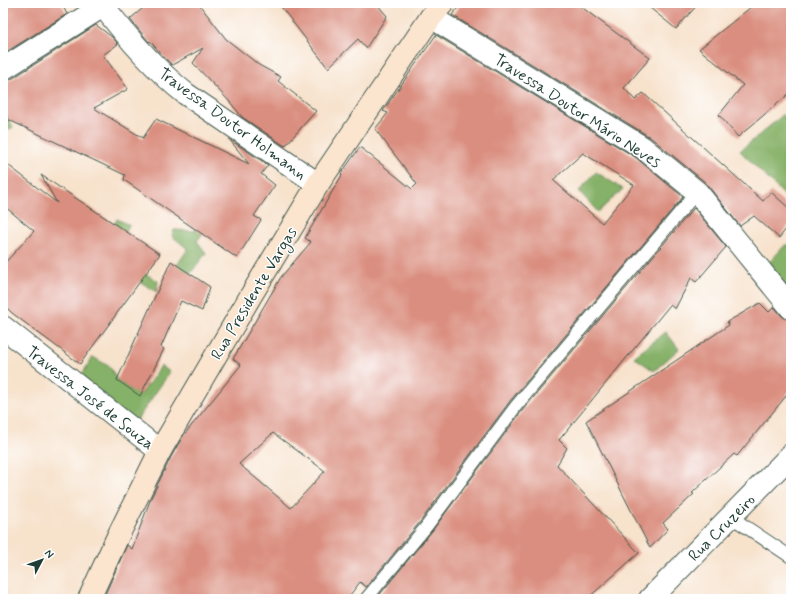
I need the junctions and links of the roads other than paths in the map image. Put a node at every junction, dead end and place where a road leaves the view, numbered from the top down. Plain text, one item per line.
1 (102, 5) edge
2 (437, 10) edge
3 (3, 69) edge
4 (318, 184) junction
5 (697, 192) junction
6 (791, 308) edge
7 (3, 327) edge
8 (160, 451) junction
9 (791, 455) edge
10 (731, 517) junction
11 (791, 557) edge
12 (89, 599) edge
13 (366, 599) edge
14 (650, 599) edge

1 - 3 street, Travessa Doutor Holmann
1 - 4 street, Travessa Doutor Holmann
2 - 4 street, Rua Presidente Vargas
2 - 5 street, Travessa Doutor Mário Neves
4 - 8 street, Rua Presidente Vargas
5 - 6 street, Travessa Doutor Mário Neves
5 - 13 lane
7 - 8 street, Travessa José de Souza
8 - 12 street, Rua Presidente Vargas
9 - 10 street, Rua Cruzeiro
10 - 11 lane
10 - 14 street, Rua Cruzeiro

